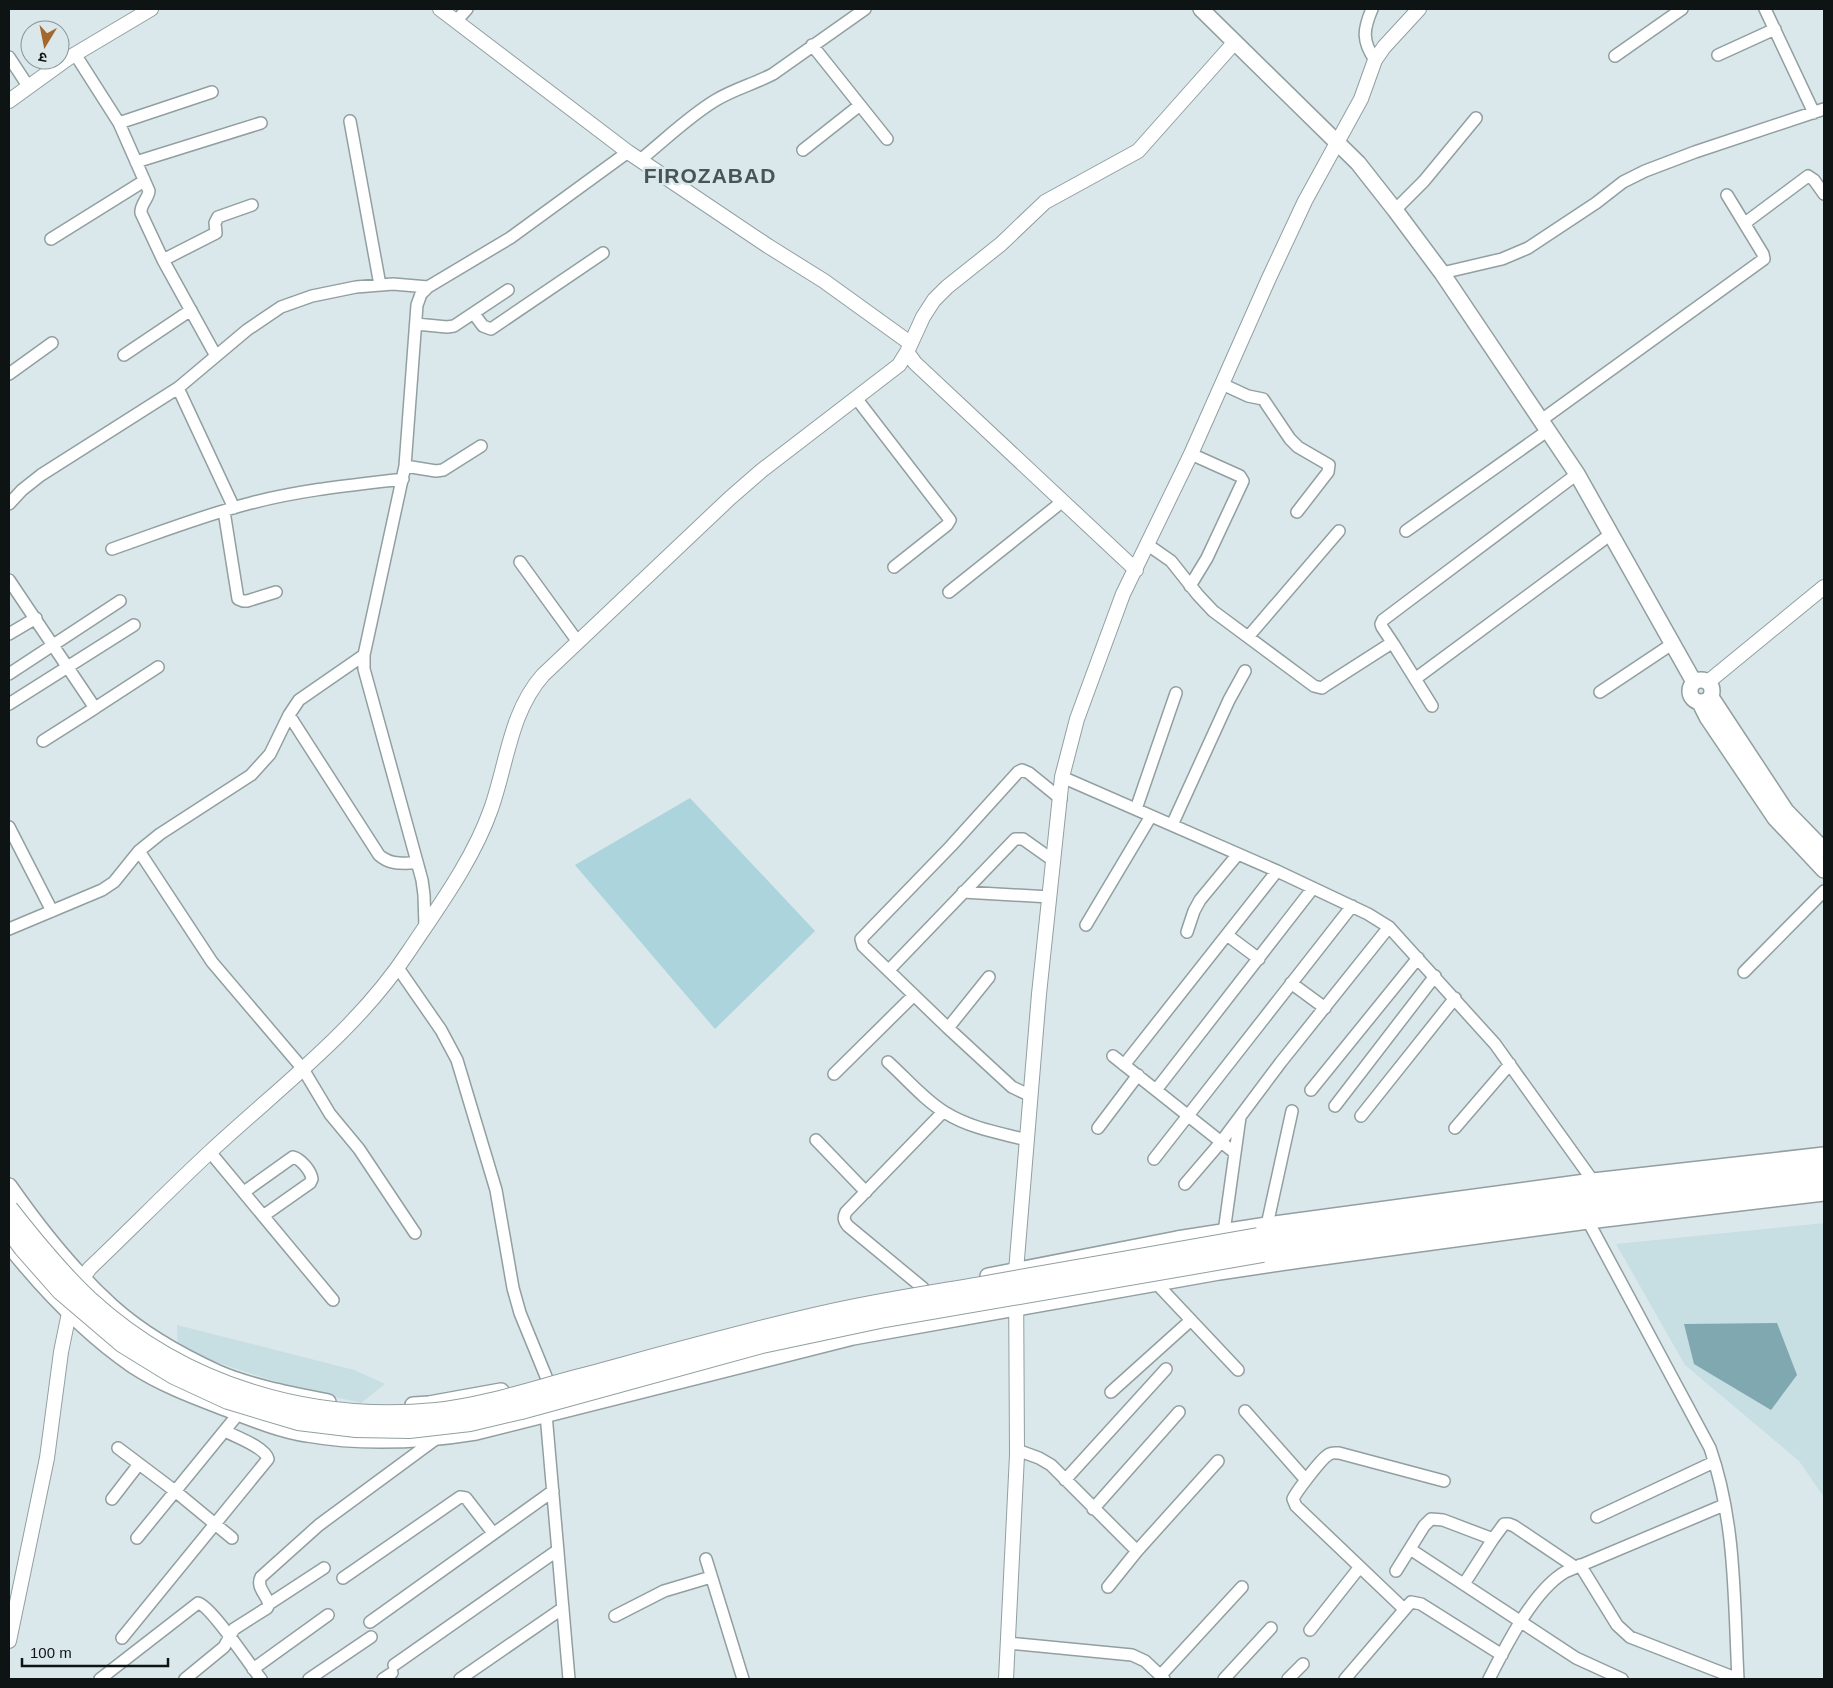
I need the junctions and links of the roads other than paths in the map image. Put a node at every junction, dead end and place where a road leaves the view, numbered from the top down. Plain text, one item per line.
1 (151, 9) edge
2 (440, 9) edge
3 (467, 9) edge
4 (864, 9) edge
5 (1201, 9) edge
6 (1372, 9) edge
7 (1419, 9) edge
8 (1682, 9) edge
9 (1764, 9) edge
10 (457, 20) junction
11 (1775, 29) junction
12 (1234, 43) junction
13 (812, 45) junction
14 (75, 54) junction
15 (1718, 55) dead end
16 (1615, 56) dead end
17 (9, 57) edge
18 (1375, 60) junction
19 (28, 86) junction
20 (212, 92) dead end
21 (9, 101) edge
22 (860, 105) junction
23 (1819, 111) edge
24 (1476, 118) dead end
25 (350, 121) dead end
26 (119, 123) junction
27 (261, 123) dead end
28 (887, 139) dead end
29 (1337, 141) junction
30 (803, 150) dead end
31 (634, 156) junction
32 (136, 162) junction
33 (144, 181) junction
34 (1824, 194) edge
35 (1728, 195) dead end
36 (252, 205) dead end
37 (1395, 210) junction
38 (1744, 223) junction
39 (51, 239) dead end
40 (603, 253) dead end
41 (163, 260) junction
42 (1442, 273) junction
43 (380, 284) junction
44 (428, 287) junction
45 (508, 290) dead end
46 (191, 310) junction
47 (474, 314) junction
48 (416, 324) junction
49 (52, 343) dead end
50 (909, 348) junction
51 (124, 355) dead end
52 (216, 356) junction
53 (9, 374) edge
54 (1222, 384) junction
55 (178, 388) junction
56 (856, 398) junction
57 (1544, 426) junction
58 (481, 446) dead end
59 (1191, 454) junction
60 (405, 466) junction
61 (1577, 474) junction
62 (402, 479) junction
63 (1063, 501) junction
64 (9, 504) edge
65 (229, 509) junction
66 (1297, 512) dead end
67 (1406, 531) dead end
68 (1340, 532) dead end
69 (1611, 534) junction
70 (1148, 545) junction
71 (112, 549) dead end
72 (520, 562) dead end
73 (894, 567) dead end
74 (1136, 570) junction
75 (9, 580) edge
76 (1190, 586) junction
77 (1824, 587) edge
78 (276, 592) dead end
79 (949, 592) dead end
80 (120, 602) dead end
81 (36, 618) junction
82 (134, 625) dead end
83 (9, 634) edge
84 (1248, 637) junction
85 (578, 642) junction
86 (1672, 644) junction
87 (53, 645) junction
88 (1394, 645) junction
89 (364, 655) junction
90 (158, 667) dead end
91 (68, 668) junction
92 (1245, 671) dead end
93 (9, 674) edge
94 (1415, 679) junction
95 (1701, 682) junction
96 (1600, 692) dead end
97 (1176, 693) dead end
98 (1705, 700) junction
99 (9, 704) edge
100 (1432, 706) dead end
101 (95, 708) junction
102 (289, 715) junction
103 (43, 741) dead end
104 (1062, 777) junction
105 (1060, 799) junction
106 (1136, 809) junction
107 (1151, 816) junction
108 (1172, 825) junction
109 (9, 827) edge
110 (1824, 850) edge
111 (139, 851) junction
112 (1238, 854) junction
113 (1054, 861) junction
114 (416, 863) junction
115 (1824, 870) edge
116 (1277, 871) junction
117 (1313, 888) junction
118 (1824, 890) edge
119 (963, 892) junction
120 (1050, 897) junction
121 (1352, 906) junction
122 (52, 911) junction
123 (1086, 925) dead end
124 (425, 926) junction
125 (1389, 927) junction
126 (9, 929) edge
127 (1187, 932) dead end
128 (1226, 935) junction
129 (1418, 958) junction
130 (1259, 959) junction
131 (398, 968) junction
132 (888, 970) junction
133 (1744, 972) dead end
134 (1434, 976) junction
135 (989, 977) dead end
136 (1291, 983) junction
137 (914, 995) junction
138 (1454, 998) junction
139 (1325, 1008) junction
140 (948, 1028) junction
141 (1113, 1056) dead end
142 (888, 1062) dead end
143 (1510, 1064) junction
144 (1124, 1065) junction
145 (303, 1070) junction
146 (834, 1074) dead end
147 (1138, 1076) junction
148 (1156, 1090) junction
149 (1311, 1090) dead end
150 (1030, 1096) junction
151 (1335, 1106) dead end
152 (1292, 1111) dead end
153 (944, 1112) junction
154 (1188, 1116) junction
155 (1240, 1116) junction
156 (1361, 1116) dead end
157 (1098, 1128) dead end
158 (1455, 1128) dead end
159 (816, 1140) dead end
160 (1027, 1140) junction
161 (1221, 1142) junction
162 (210, 1152) junction
163 (1235, 1153) junction
164 (1824, 1155) edge
165 (1154, 1159) dead end
166 (1824, 1167) edge
167 (1593, 1181) junction
168 (1824, 1181) edge
169 (1185, 1184) dead end
170 (9, 1186) edge
171 (244, 1192) junction
172 (866, 1192) junction
173 (1824, 1193) edge
174 (9, 1209) edge
175 (263, 1216) junction
176 (1588, 1221) junction
177 (9, 1229) edge
178 (1224, 1232) junction
179 (415, 1233) dead end
180 (1263, 1238) junction
181 (9, 1247) edge
182 (1016, 1271) junction
183 (82, 1278) junction
184 (1156, 1284) junction
185 (924, 1288) junction
186 (333, 1300) dead end
187 (1016, 1308) junction
188 (69, 1312) junction
189 (1191, 1320) junction
190 (1166, 1369) dead end
191 (1238, 1370) dead end
192 (547, 1379) junction
193 (1111, 1392) dead end
194 (1246, 1411) dead end
195 (1180, 1412) dead end
196 (239, 1413) junction
197 (546, 1414) junction
198 (225, 1431) junction
199 (437, 1438) junction
200 (118, 1448) dead end
201 (1017, 1450) junction
202 (1218, 1461) dead end
203 (1714, 1462) junction
204 (139, 1464) junction
205 (1066, 1480) junction
206 (1306, 1480) junction
207 (1444, 1481) dead end
208 (175, 1491) junction
209 (553, 1492) junction
210 (112, 1499) dead end
211 (1724, 1505) junction
212 (1093, 1509) junction
213 (1597, 1518) dead end
214 (214, 1523) junction
215 (493, 1533) junction
216 (137, 1538) dead end
217 (232, 1538) dead end
218 (1493, 1538) junction
219 (1410, 1549) junction
220 (558, 1550) junction
221 (1137, 1551) junction
222 (706, 1559) dead end
223 (1578, 1566) junction
224 (324, 1568) dead end
225 (1359, 1568) junction
226 (1396, 1571) dead end
227 (711, 1577) junction
228 (343, 1578) dead end
229 (1464, 1584) junction
230 (1108, 1587) dead end
231 (1242, 1587) dead end
232 (269, 1604) junction
233 (563, 1608) junction
234 (1404, 1609) junction
235 (328, 1615) dead end
236 (616, 1616) dead end
237 (370, 1622) dead end
238 (1521, 1623) junction
239 (1271, 1628) dead end
240 (1310, 1630) dead end
241 (229, 1636) junction
242 (371, 1637) dead end
243 (122, 1638) dead end
244 (9, 1641) edge
245 (1008, 1643) junction
246 (1502, 1655) junction
247 (1303, 1664) dead end
248 (253, 1669) junction
249 (389, 1672) edge
250 (1162, 1678) edge
251 (100, 1679) edge
252 (185, 1679) edge
253 (260, 1679) edge
254 (309, 1679) edge
255 (460, 1679) edge
256 (569, 1679) edge
257 (743, 1679) edge
258 (1006, 1679) edge
259 (1224, 1679) edge
260 (1288, 1679) edge
261 (1345, 1679) edge
262 (1489, 1679) edge
263 (1622, 1679) edge
264 (1738, 1679) edge

1 - 14 street
2 - 10 street
3 - 10 street
4 - 13 street
5 - 12 main road
6 - 18 street
7 - 18 street
8 - 16 street
9 - 11 street
10 - 31 street
11 - 15 street
11 - 23 street
12 - 29 main road
12 - 50 street
13 - 22 street
13 - 31 street
14 - 19 street
14 - 26 street
17 - 19 street
18 - 29 street
19 - 21 street
20 - 26 street
22 - 28 street
22 - 30 street
23 - 42 street
24 - 37 street
25 - 43 street
26 - 32 street
27 - 32 street
29 - 37 main road
29 - 54 street
31 - 44 street
31 - 50 street
32 - 33 street
33 - 39 street
33 - 41 street
34 - 38 street
35 - 38 street
36 - 41 street
37 - 42 main road
38 - 57 street
40 - 47 street
41 - 46 street
42 - 57 main road
43 - 44 street
43 - 52 street
44 - 48 street
45 - 47 street
46 - 51 street
46 - 52 street
47 - 48 street
48 - 60 street
49 - 53 street
50 - 56 street
50 - 63 street
52 - 55 street
54 - 59 street
54 - 66 street
55 - 64 street
55 - 65 street
56 - 73 street
56 - 85 street
57 - 61 main road
57 - 67 street
58 - 60 street
59 - 70 street
59 - 76 street
60 - 62 street
61 - 69 main road
61 - 88 street
62 - 65 street
62 - 89 street
63 - 74 street
63 - 79 street
65 - 71 street
65 - 78 street
68 - 84 street
69 - 86 main road
69 - 94 street
70 - 74 street
70 - 76 street
72 - 85 street
74 - 104 street
75 - 81 street
76 - 84 street
77 - 95 street
80 - 87 street
81 - 83 street
81 - 87 street
82 - 91 street
84 - 88 street
85 - 124 street
86 - 95 main road
86 - 96 street
87 - 91 street
87 - 93 street
88 - 94 street
89 - 102 street
89 - 114 street
90 - 101 street
91 - 99 street
91 - 101 street
92 - 108 street
94 - 100 street
95 - 98 main road
95 - 98 main road
97 - 106 street
98 - 110 main road
98 - 115 main road
101 - 103 street
102 - 111 street
102 - 114 street
104 - 105 street
104 - 106 street
105 - 113 street
105 - 132 street
106 - 107 street
107 - 108 street
107 - 123 street
108 - 112 street
109 - 122 street
111 - 122 street
111 - 145 street
112 - 116 street
112 - 127 street
113 - 119 street
113 - 120 street
114 - 124 street
116 - 117 street
116 - 128 street
117 - 121 street
117 - 130 street
118 - 133 street
119 - 120 street
119 - 132 street
120 - 150 street
121 - 125 street
121 - 136 street
122 - 126 street
124 - 131 street
125 - 129 street
125 - 139 street
128 - 130 street
128 - 144 street
129 - 134 street
129 - 149 street
130 - 148 street
131 - 145 street
131 - 192 street
132 - 137 street
134 - 138 street
134 - 151 street
135 - 140 street
136 - 139 street
136 - 154 street
137 - 140 street
137 - 146 street
138 - 143 street
138 - 156 street
139 - 155 street
140 - 150 street
141 - 144 street
142 - 153 street
143 - 158 street
143 - 167 street
144 - 147 street
145 - 162 street
145 - 179 street
147 - 148 street
147 - 157 street
148 - 154 street
150 - 160 street
152 - 180 street
153 - 160 street
153 - 172 street
154 - 161 street
154 - 165 street
155 - 161 street
155 - 163 street
159 - 172 street
160 - 182 street
161 - 163 street
161 - 169 street
162 - 171 street
162 - 183 street
163 - 178 street
164 - 167 main road
166 - 180 main road
167 - 180 main road
168 - 180 main road
170 - 183 main road
171 - 175 street
171 - 175 street
172 - 185 street
173 - 176 main road
174 - 180 main road, bridge
175 - 186 street
176 - 184 main road
176 - 203 street
177 - 180 main road, bridge
178 - 180 main road
178 - 182 main road
181 - 188 main road
182 - 185 main road
182 - 187 street
183 - 188 street
183 - 192 main road
184 - 187 main road
184 - 189 street
185 - 192 main road
187 - 197 main road
187 - 201 street
188 - 196 main road
188 - 244 street
189 - 191 street
189 - 193 street
190 - 205 street
194 - 206 street
195 - 212 street
196 - 198 street
196 - 199 main road
197 - 199 main road
197 - 209 street
198 - 208 street
198 - 214 street
199 - 232 street
200 - 204 street
201 - 205 street
201 - 245 street
202 - 221 street
203 - 211 street
203 - 213 street
204 - 208 street
204 - 210 street
205 - 212 street
206 - 207 street
206 - 225 street
208 - 214 street
208 - 216 street
209 - 215 street
209 - 220 street
211 - 223 street
211 - 264 street
212 - 221 street
214 - 217 street
214 - 243 street
215 - 228 street
215 - 237 street
218 - 219 street
218 - 223 street
218 - 229 street
219 - 226 street
219 - 229 street
220 - 233 street
220 - 249 street
221 - 230 street
222 - 227 street
223 - 238 street
223 - 264 street
224 - 232 street
225 - 234 street
225 - 240 street
227 - 236 street
227 - 257 street
229 - 238 street
231 - 250 street
232 - 241 street
233 - 255 street
233 - 256 street
234 - 246 street
234 - 261 street
235 - 248 street
238 - 246 street
238 - 263 street
239 - 259 street
241 - 248 street
241 - 251 street
241 - 252 street
242 - 254 street
245 - 250 street
245 - 258 street
246 - 262 street
247 - 260 street
248 - 253 street

